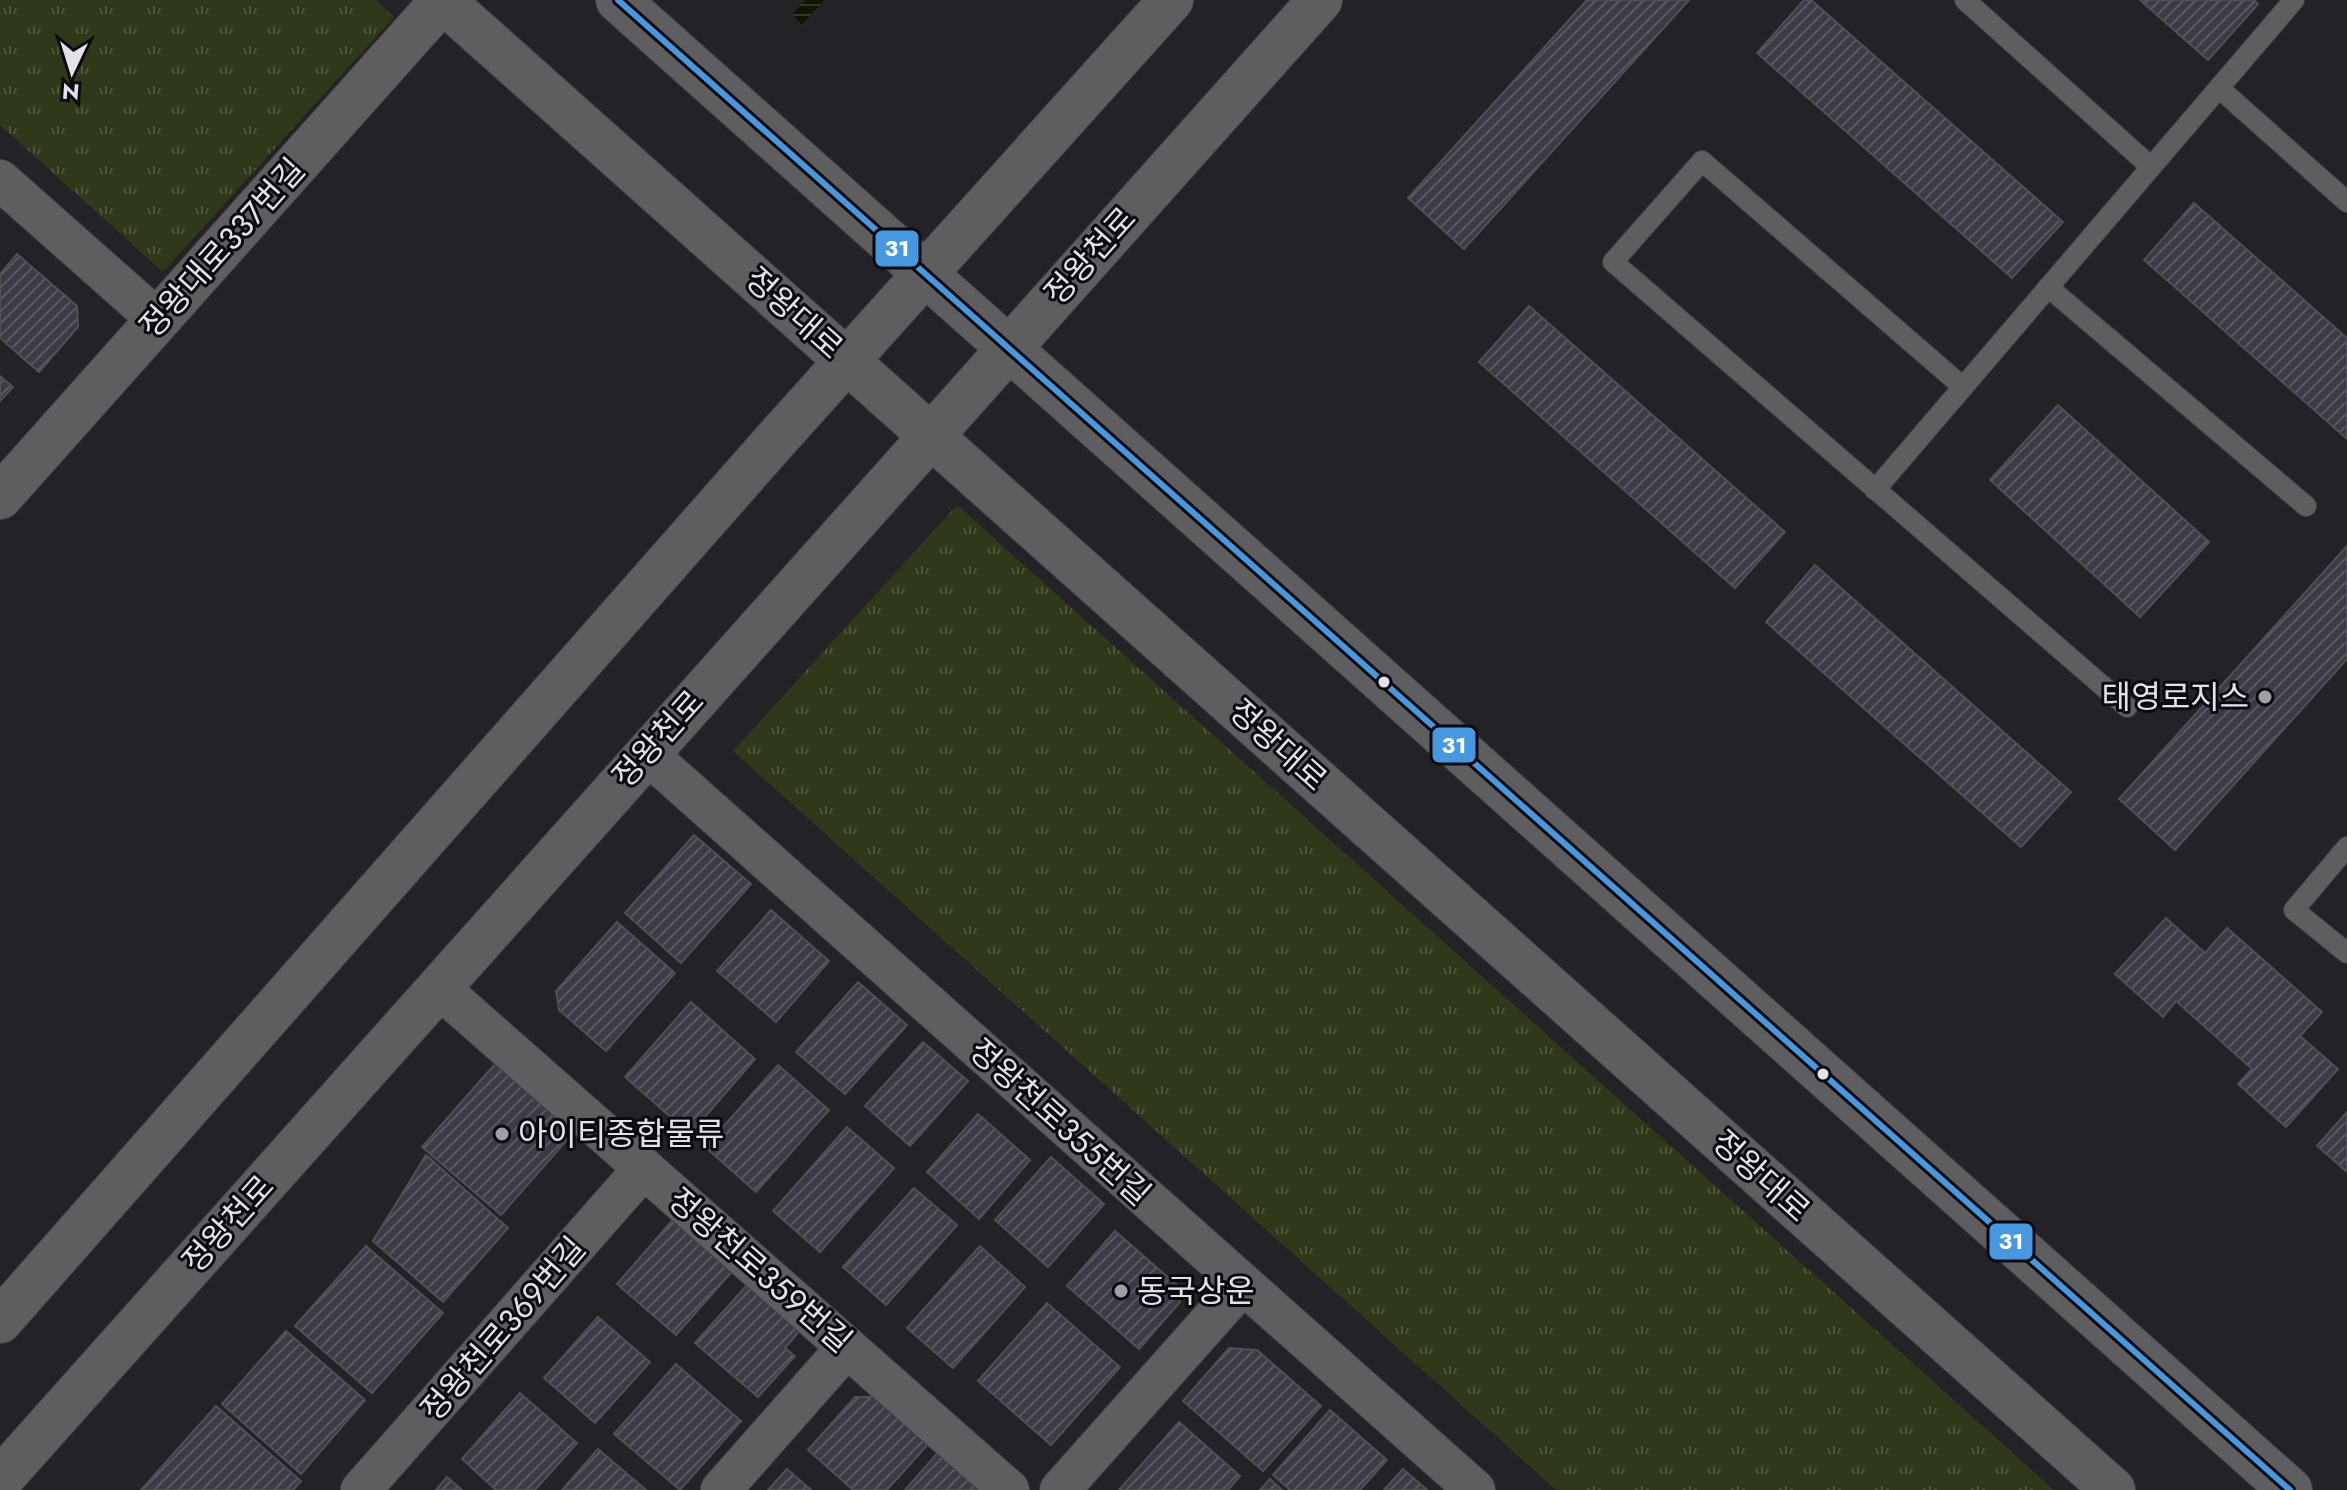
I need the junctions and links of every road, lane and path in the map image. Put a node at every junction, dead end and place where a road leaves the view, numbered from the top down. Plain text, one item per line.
1 (443, 0) edge
2 (1171, 0) edge
3 (1320, 0) edge
4 (1965, 0) edge
5 (2294, 0) edge
6 (626, 7) edge
7 (2219, 88) junction
8 (2151, 167) junction
9 (0, 180) edge
10 (2347, 202) edge
11 (925, 274) junction
12 (2048, 287) junction
13 (158, 320) junction
14 (1008, 347) junction
15 (847, 361) junction
16 (1963, 387) junction
17 (930, 435) junction
18 (1875, 490) junction
19 (0, 497) edge
20 (2306, 506) dead end
21 (2127, 707) dead end
22 (646, 753) junction
23 (2347, 847) edge
24 (2347, 953) edge
25 (438, 987) junction
26 (644, 1168) junction
27 (1243, 1284) junction
28 (0, 1321) edge
29 (847, 1347) junction
30 (0, 1480) edge
31 (361, 1490) edge
32 (721, 1490) edge
33 (1009, 1490) edge
34 (1060, 1490) edge
35 (1475, 1490) edge
36 (2113, 1490) edge
37 (2290, 1490) edge

1 - 13 street, 정왕대로337번길
1 - 15 street, 정왕대로
2 - 11 street
3 - 14 street, 정왕천로
4 - 8 lane
5 - 7 lane
6 - 11 street
7 - 8 lane
7 - 10 lane
8 - 12 lane
9 - 13 street
11 - 14 street
11 - 15 street
12 - 16 lane
12 - 20 lane
13 - 19 street, 정왕대로337번길
14 - 17 street, 정왕천로
14 - 37 street
15 - 17 street, 정왕대로
15 - 28 street
16 - 18 lane
16 - 18 lane
17 - 22 street, 정왕천로
17 - 36 street, 정왕대로
18 - 21 lane
22 - 25 street, 정왕천로
22 - 27 street, 정왕천로355번길
23 - 24 lane
25 - 26 street, 정왕천로359번길
25 - 30 street, 정왕천로
26 - 29 street, 정왕천로359번길
26 - 31 street, 정왕천로369번길
27 - 34 street
27 - 35 street, 정왕천로355번길
29 - 32 street
29 - 33 street, 정왕천로359번길

